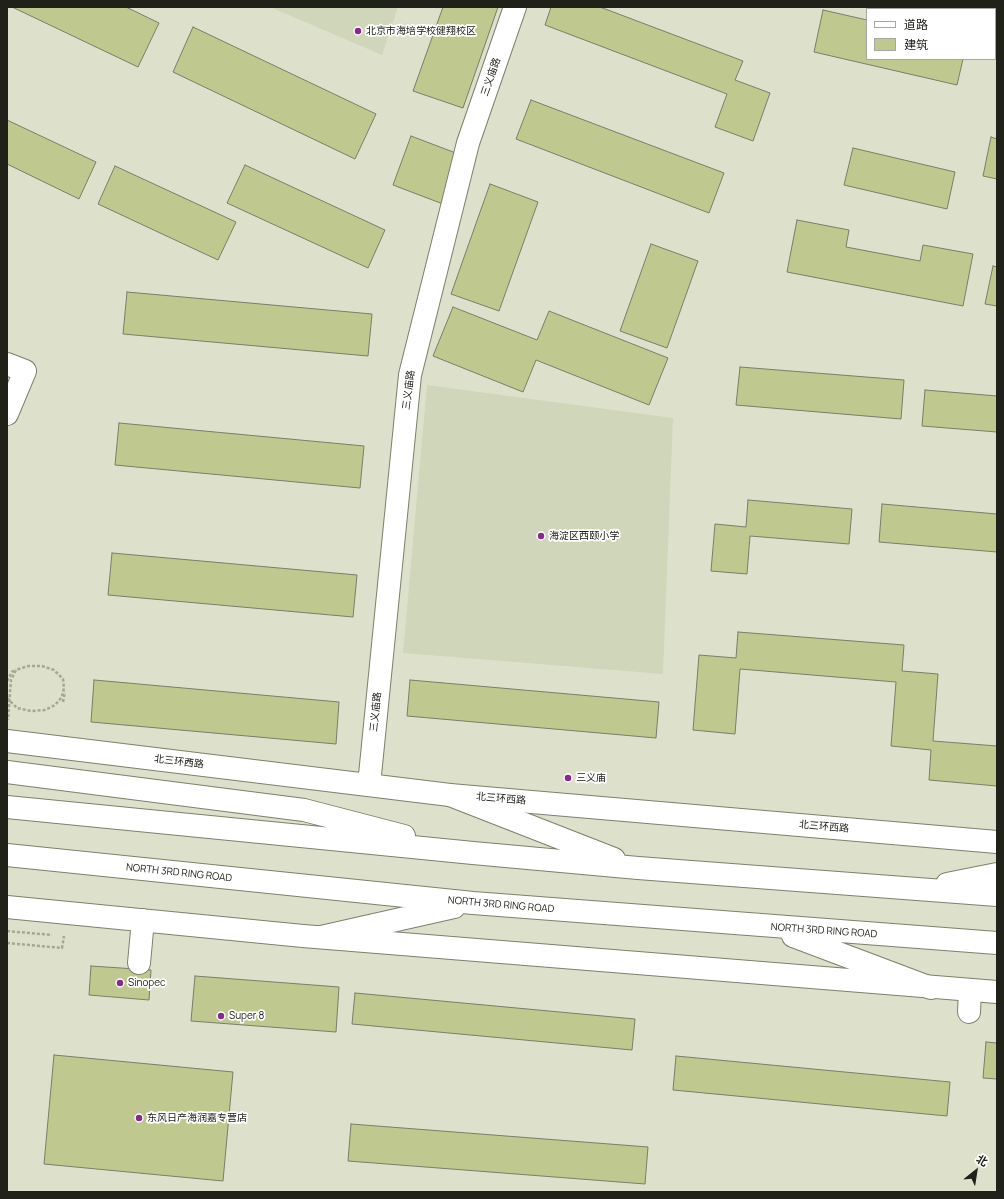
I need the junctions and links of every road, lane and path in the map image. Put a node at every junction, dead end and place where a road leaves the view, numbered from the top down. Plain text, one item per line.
1 (515, 7) edge
2 (16, 367) edge
3 (7, 413) edge
4 (7, 681) edge
5 (7, 698) edge
6 (63, 702) dead end
7 (8, 733) edge
8 (7, 772) edge
9 (369, 785) junction
10 (450, 795) junction
11 (7, 807) edge
12 (997, 842) edge
13 (473, 853) junction
14 (7, 855) edge
15 (638, 868) junction
16 (997, 874) edge
17 (922, 889) junction
18 (997, 895) edge
19 (472, 903) junction
20 (7, 907) edge
21 (143, 920) junction
22 (769, 927) junction
23 (64, 936) dead end
24 (321, 937) junction
25 (7, 943) edge
26 (997, 944) edge
27 (139, 963) dead end
28 (931, 988) junction
29 (970, 990) junction
30 (997, 992) edge
31 (969, 1012) dead end

1 - 9 main road, 三义庙路
2 - 3 main road
4 - 6 path
5 - 7 path
7 - 9 main road, 北三环西路
8 - 13 main road
9 - 10 main road, 北三环西路
10 - 12 main road, 北三环西路
10 - 15 main road
11 - 13 main road
13 - 15 main road
14 - 19 main road, NORTH 3RD RING ROAD
15 - 17 main road
16 - 17 main road
17 - 18 main road
19 - 22 main road, NORTH 3RD RING ROAD
19 - 24 main road
20 - 21 main road
21 - 24 main road
21 - 27 main road
22 - 26 main road, NORTH 3RD RING ROAD
22 - 28 main road
23 - 25 path
24 - 28 main road
28 - 29 main road
29 - 30 main road
29 - 31 main road

